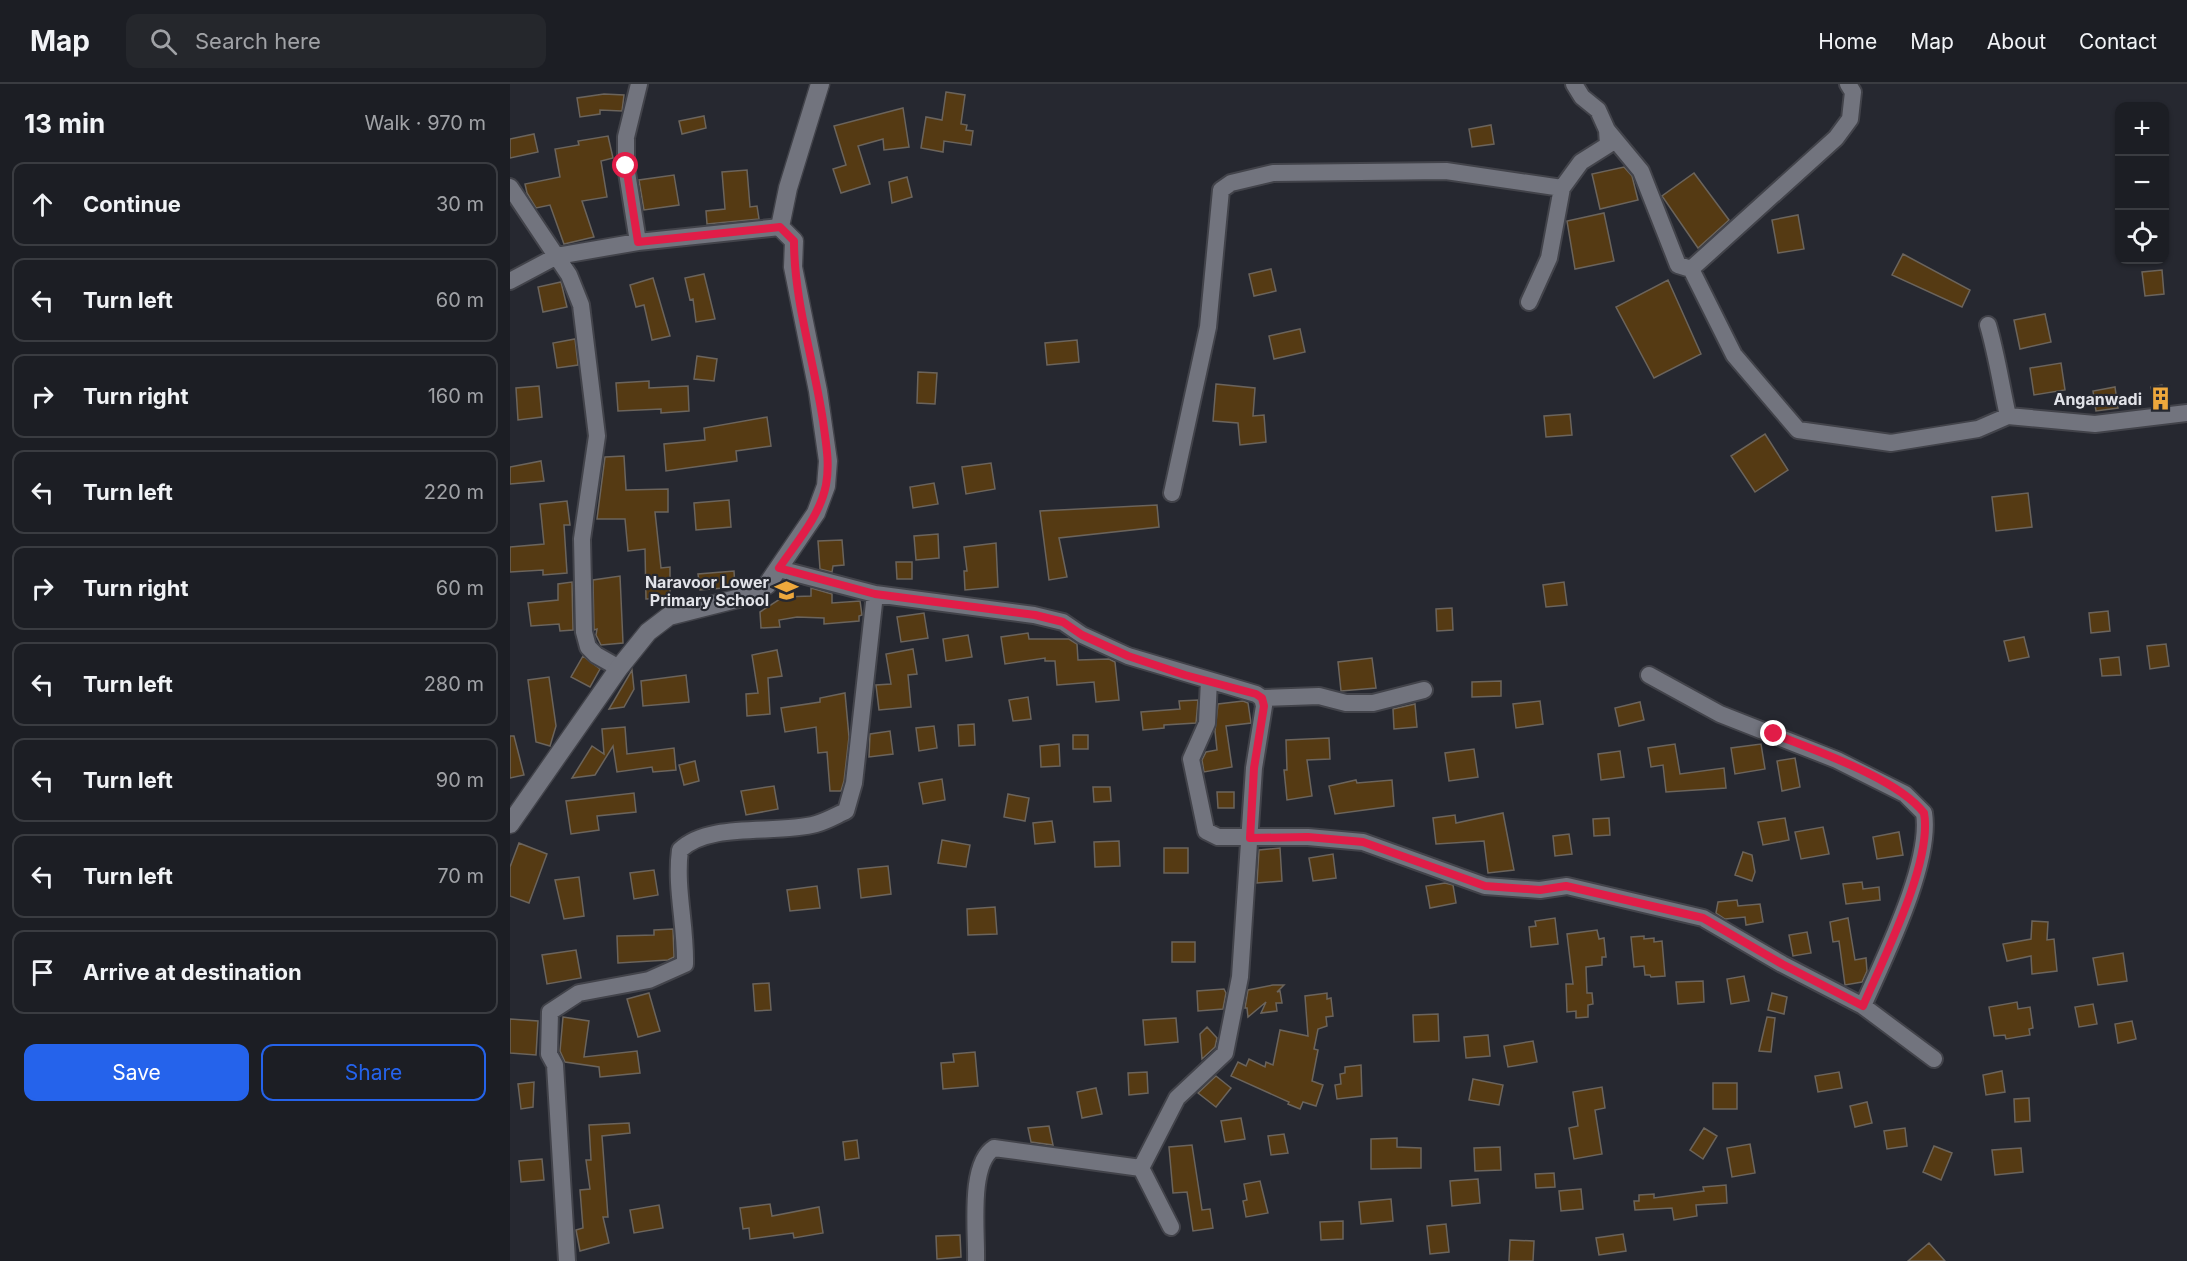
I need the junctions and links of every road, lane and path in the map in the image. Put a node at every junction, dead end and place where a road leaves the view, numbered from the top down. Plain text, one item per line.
1 (639, 84) edge
2 (820, 84) edge
3 (1574, 84) edge
4 (1848, 84) edge
5 (1607, 130) junction
6 (510, 187) edge
7 (1562, 188) junction
8 (780, 227) junction
9 (638, 242) junction
10 (557, 256) junction
11 (1691, 270) junction
12 (510, 281) edge
13 (1529, 302) dead end
14 (1988, 325) dead end
15 (2187, 413) edge
16 (2008, 416) junction
17 (1172, 493) dead end
18 (779, 568) junction
19 (875, 594) junction
20 (619, 668) junction
21 (1648, 675) dead end
22 (1209, 680) junction
23 (1424, 690) dead end
24 (1262, 698) junction
25 (512, 815) edge
26 (1250, 838) junction
27 (1863, 1006) junction
28 (1934, 1059) dead end
29 (1141, 1168) junction
30 (1171, 1227) dead end
31 (567, 1261) edge
32 (976, 1261) edge

1 - 9 street
2 - 8 main road
3 - 5 street
4 - 11 street
5 - 7 street
5 - 11 street
6 - 10 street
7 - 13 street
7 - 17 street
8 - 9 street
8 - 18 main road
9 - 10 street
10 - 12 street
10 - 20 street
11 - 16 street
14 - 16 street
15 - 16 street
18 - 19 street
18 - 20 main road
19 - 22 street
19 - 31 street
20 - 25 main road
21 - 27 street
22 - 24 street
22 - 26 street
23 - 24 street
24 - 26 street
26 - 27 street
26 - 29 street
27 - 28 street
29 - 30 street
29 - 32 street

